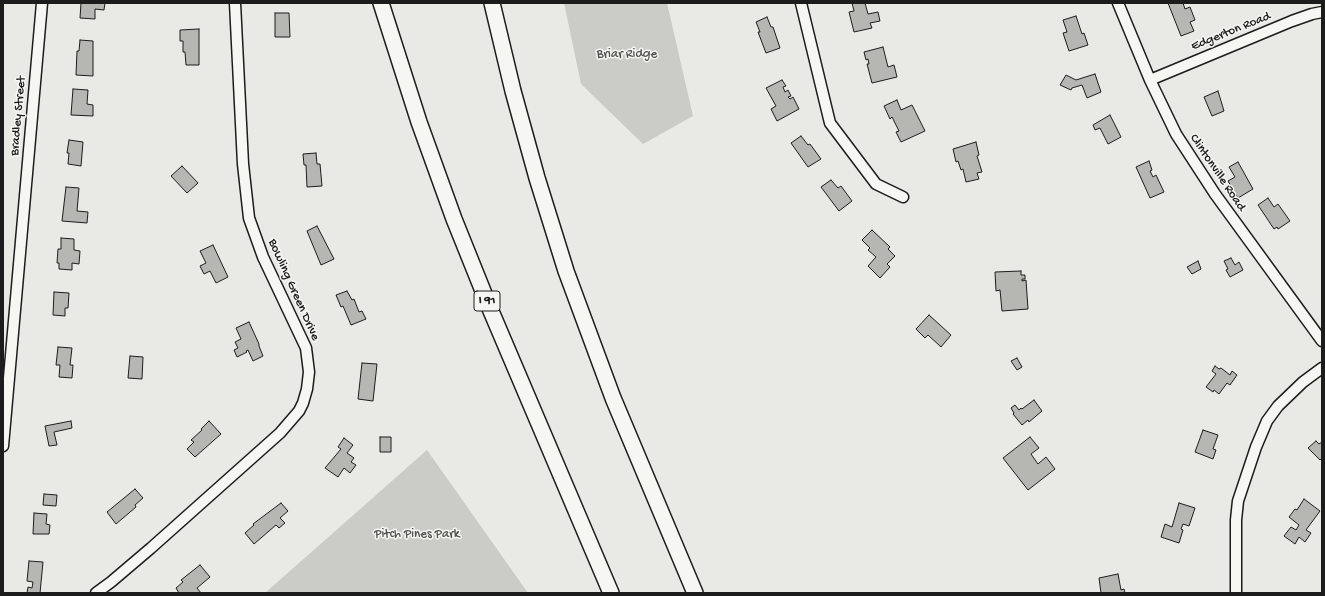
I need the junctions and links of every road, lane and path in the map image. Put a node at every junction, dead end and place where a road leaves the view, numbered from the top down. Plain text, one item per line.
1 (42, 3) edge
2 (235, 3) edge
3 (381, 3) edge
4 (492, 3) edge
5 (801, 3) edge
6 (1118, 3) edge
7 (1322, 12) edge
8 (1150, 80) junction
9 (902, 197) dead end
10 (1322, 341) edge
11 (1322, 368) edge
12 (3, 446) edge
13 (96, 593) edge
14 (611, 593) edge
15 (695, 593) edge
16 (1236, 593) edge

1 - 12 street, Bradley Street
2 - 13 street, Bowling Green Drive
3 - 14 highway, I 91
4 - 15 highway
5 - 9 street
6 - 8 street, Clintonville Road
7 - 8 street, Edgerton Road
8 - 10 street, Clintonville Road
11 - 16 street

